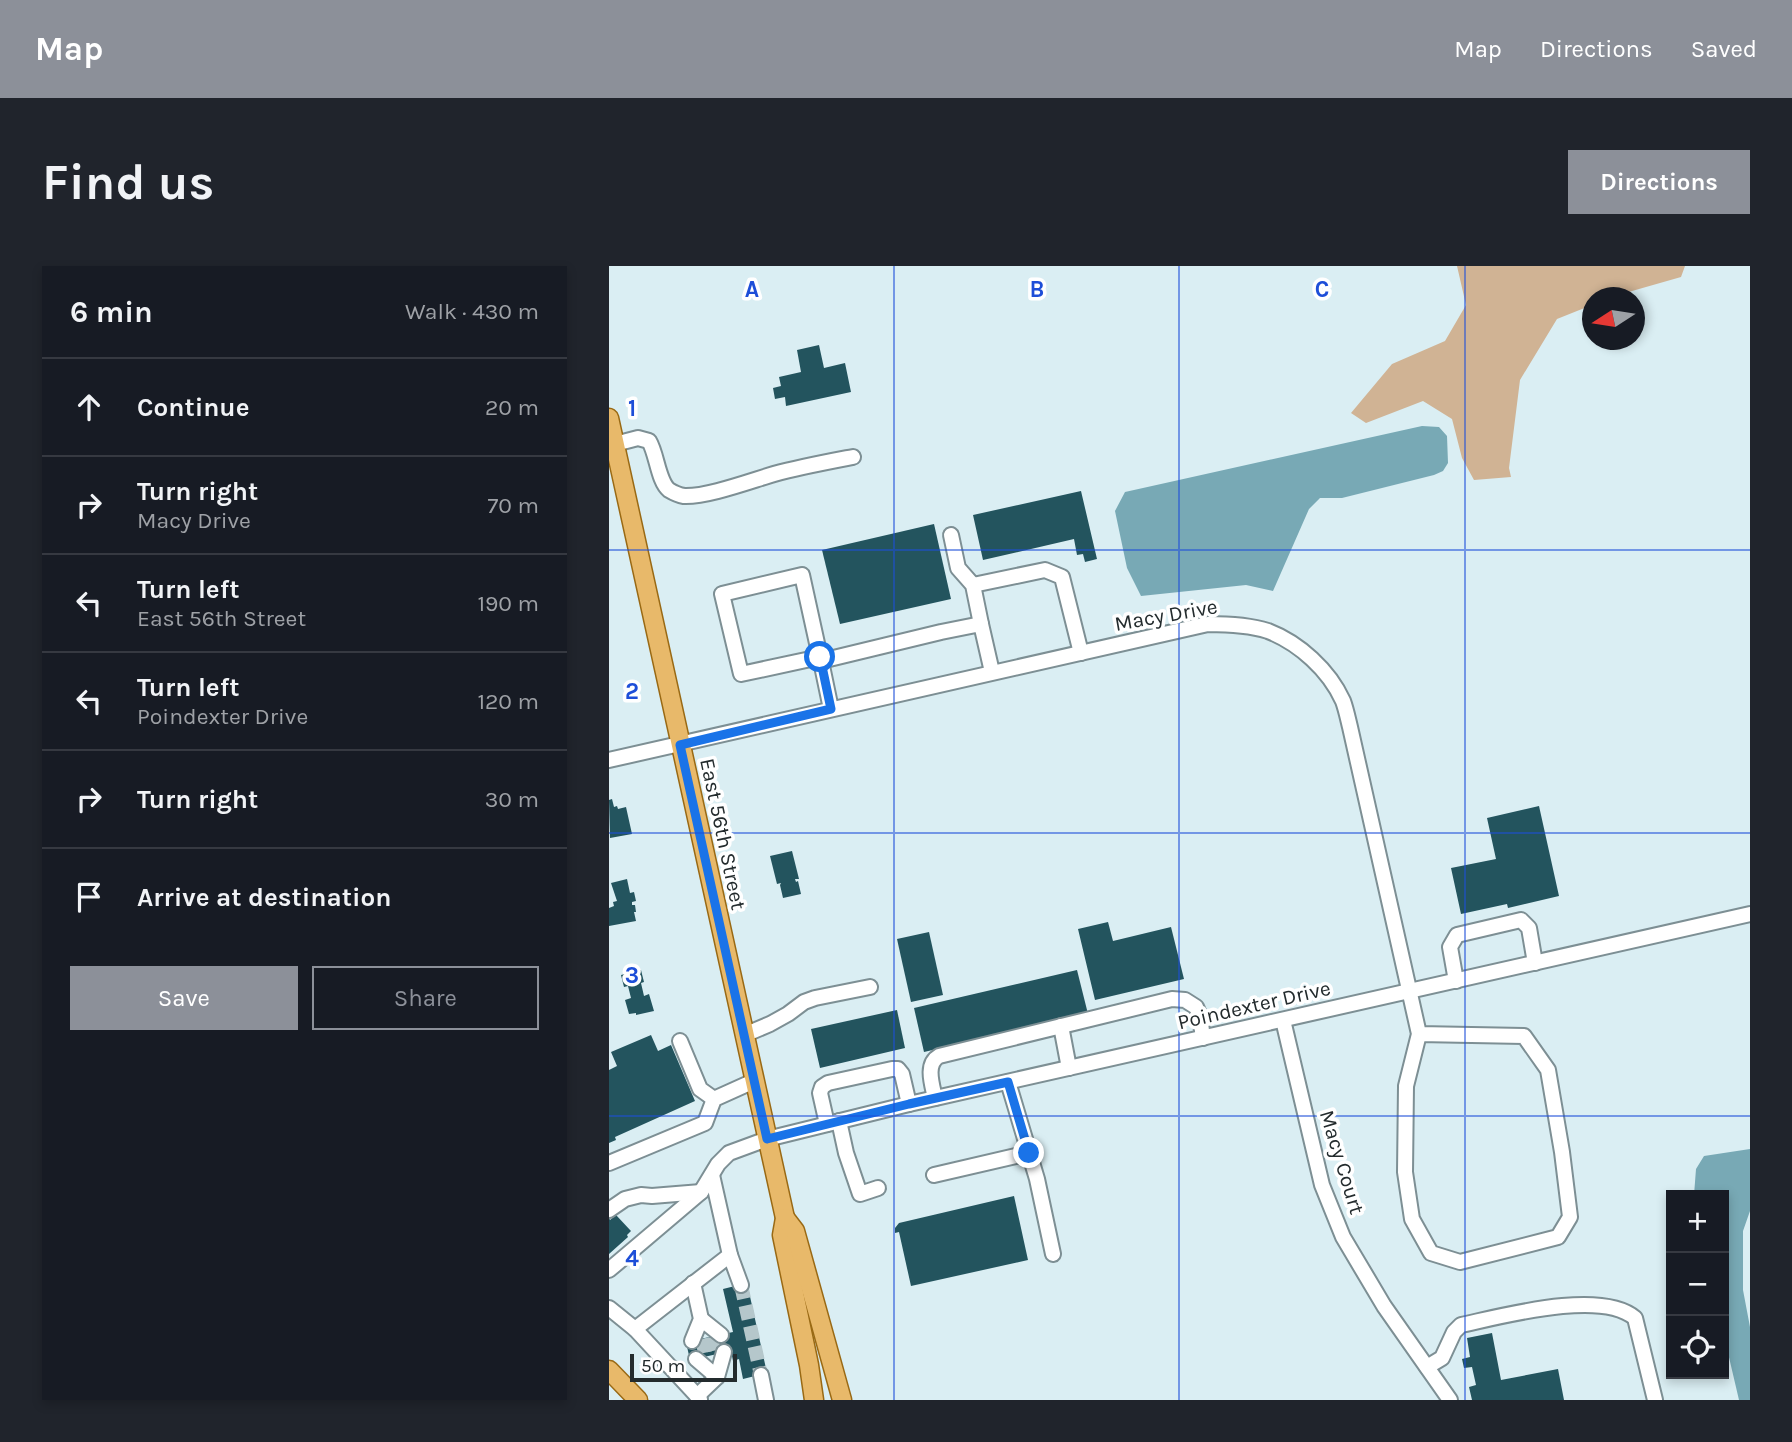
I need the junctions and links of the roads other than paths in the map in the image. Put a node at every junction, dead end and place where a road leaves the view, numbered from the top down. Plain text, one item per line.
1 (609, 418) edge
2 (615, 444) junction
3 (853, 457) dead end
4 (951, 535) dead end
5 (973, 585) junction
6 (981, 624) junction
7 (1081, 653) junction
8 (820, 659) junction
9 (992, 672) junction
10 (831, 709) junction
11 (680, 745) junction
12 (609, 760) edge
13 (1750, 914) edge
14 (1535, 963) junction
15 (1456, 981) junction
16 (870, 987) dead end
17 (1409, 991) junction
18 (1283, 1020) junction
19 (1061, 1026) junction
20 (1419, 1034) junction
21 (744, 1035) junction
22 (1203, 1038) junction
23 (680, 1041) dead end
24 (1069, 1068) junction
25 (754, 1081) junction
26 (1008, 1082) junction
27 (935, 1098) junction
28 (714, 1099) junction
29 (909, 1104) junction
30 (833, 1123) junction
31 (767, 1139) junction
32 (1029, 1153) junction
33 (609, 1163) edge
34 (712, 1175) junction
35 (934, 1175) dead end
36 (878, 1188) dead end
37 (701, 1192) junction
38 (652, 1196) junction
39 (609, 1210) edge
40 (785, 1218) junction
41 (1053, 1254) dead end
42 (730, 1255) junction
43 (609, 1262) edge
44 (609, 1270) edge
45 (693, 1283) junction
46 (741, 1284) tunnel mouth
47 (609, 1308) edge
48 (701, 1320) junction
49 (635, 1329) junction
50 (710, 1356) tunnel mouth
51 (1427, 1367) junction
52 (609, 1370) edge
53 (761, 1375) tunnel mouth
54 (699, 1397) edge
55 (638, 1400) edge
56 (766, 1400) edge
57 (814, 1400) edge
58 (842, 1400) edge
59 (1450, 1400) edge
60 (1655, 1400) edge

1 - 2 main road, East 56th Street
2 - 3 street
2 - 11 main road, East 56th Street
4 - 5 street
5 - 6 street
5 - 7 street
6 - 8 street
6 - 9 street
7 - 9 street, Macy Drive
7 - 17 street, Macy Drive
8 - 8 street
8 - 10 street
9 - 10 street, Macy Drive
10 - 11 street, Macy Drive
11 - 12 street, Macy Drive
11 - 21 main road, East 56th Street
13 - 14 street, Poindexter Drive
14 - 15 street, Poindexter Drive
14 - 15 street
15 - 17 street, Poindexter Drive
16 - 21 street
17 - 18 street, Poindexter Drive
17 - 20 street, Macy Drive
18 - 22 street, Poindexter Drive
18 - 51 street, Macy Court
19 - 22 street
19 - 24 street
19 - 27 street
20 - 20 street
21 - 25 main road, East 56th Street
22 - 24 street, Poindexter Drive
23 - 28 street
24 - 26 street, Poindexter Drive
25 - 28 street
25 - 31 main road, East 56th Street
26 - 27 street, Poindexter Drive
26 - 32 street
27 - 29 street, Poindexter Drive
28 - 33 street
29 - 30 street, Poindexter Drive
29 - 30 street
30 - 31 street, Poindexter Drive
30 - 36 street
31 - 34 street, Poindexter Drive
31 - 40 main road, East 56th Street
32 - 35 street
32 - 41 street
34 - 37 street, Poindexter Drive
34 - 42 street
37 - 38 street
37 - 44 street, Poindexter Drive
38 - 39 street
38 - 43 street
40 - 57 main road, East 56th Street
40 - 58 main road, East 56th Street
42 - 45 street
42 - 46 street
45 - 48 street
45 - 49 street
47 - 49 street
48 - 48 street
49 - 54 street
50 - 54 street
51 - 59 street, Macy Court
51 - 60 street
52 - 55 main road
53 - 56 street

